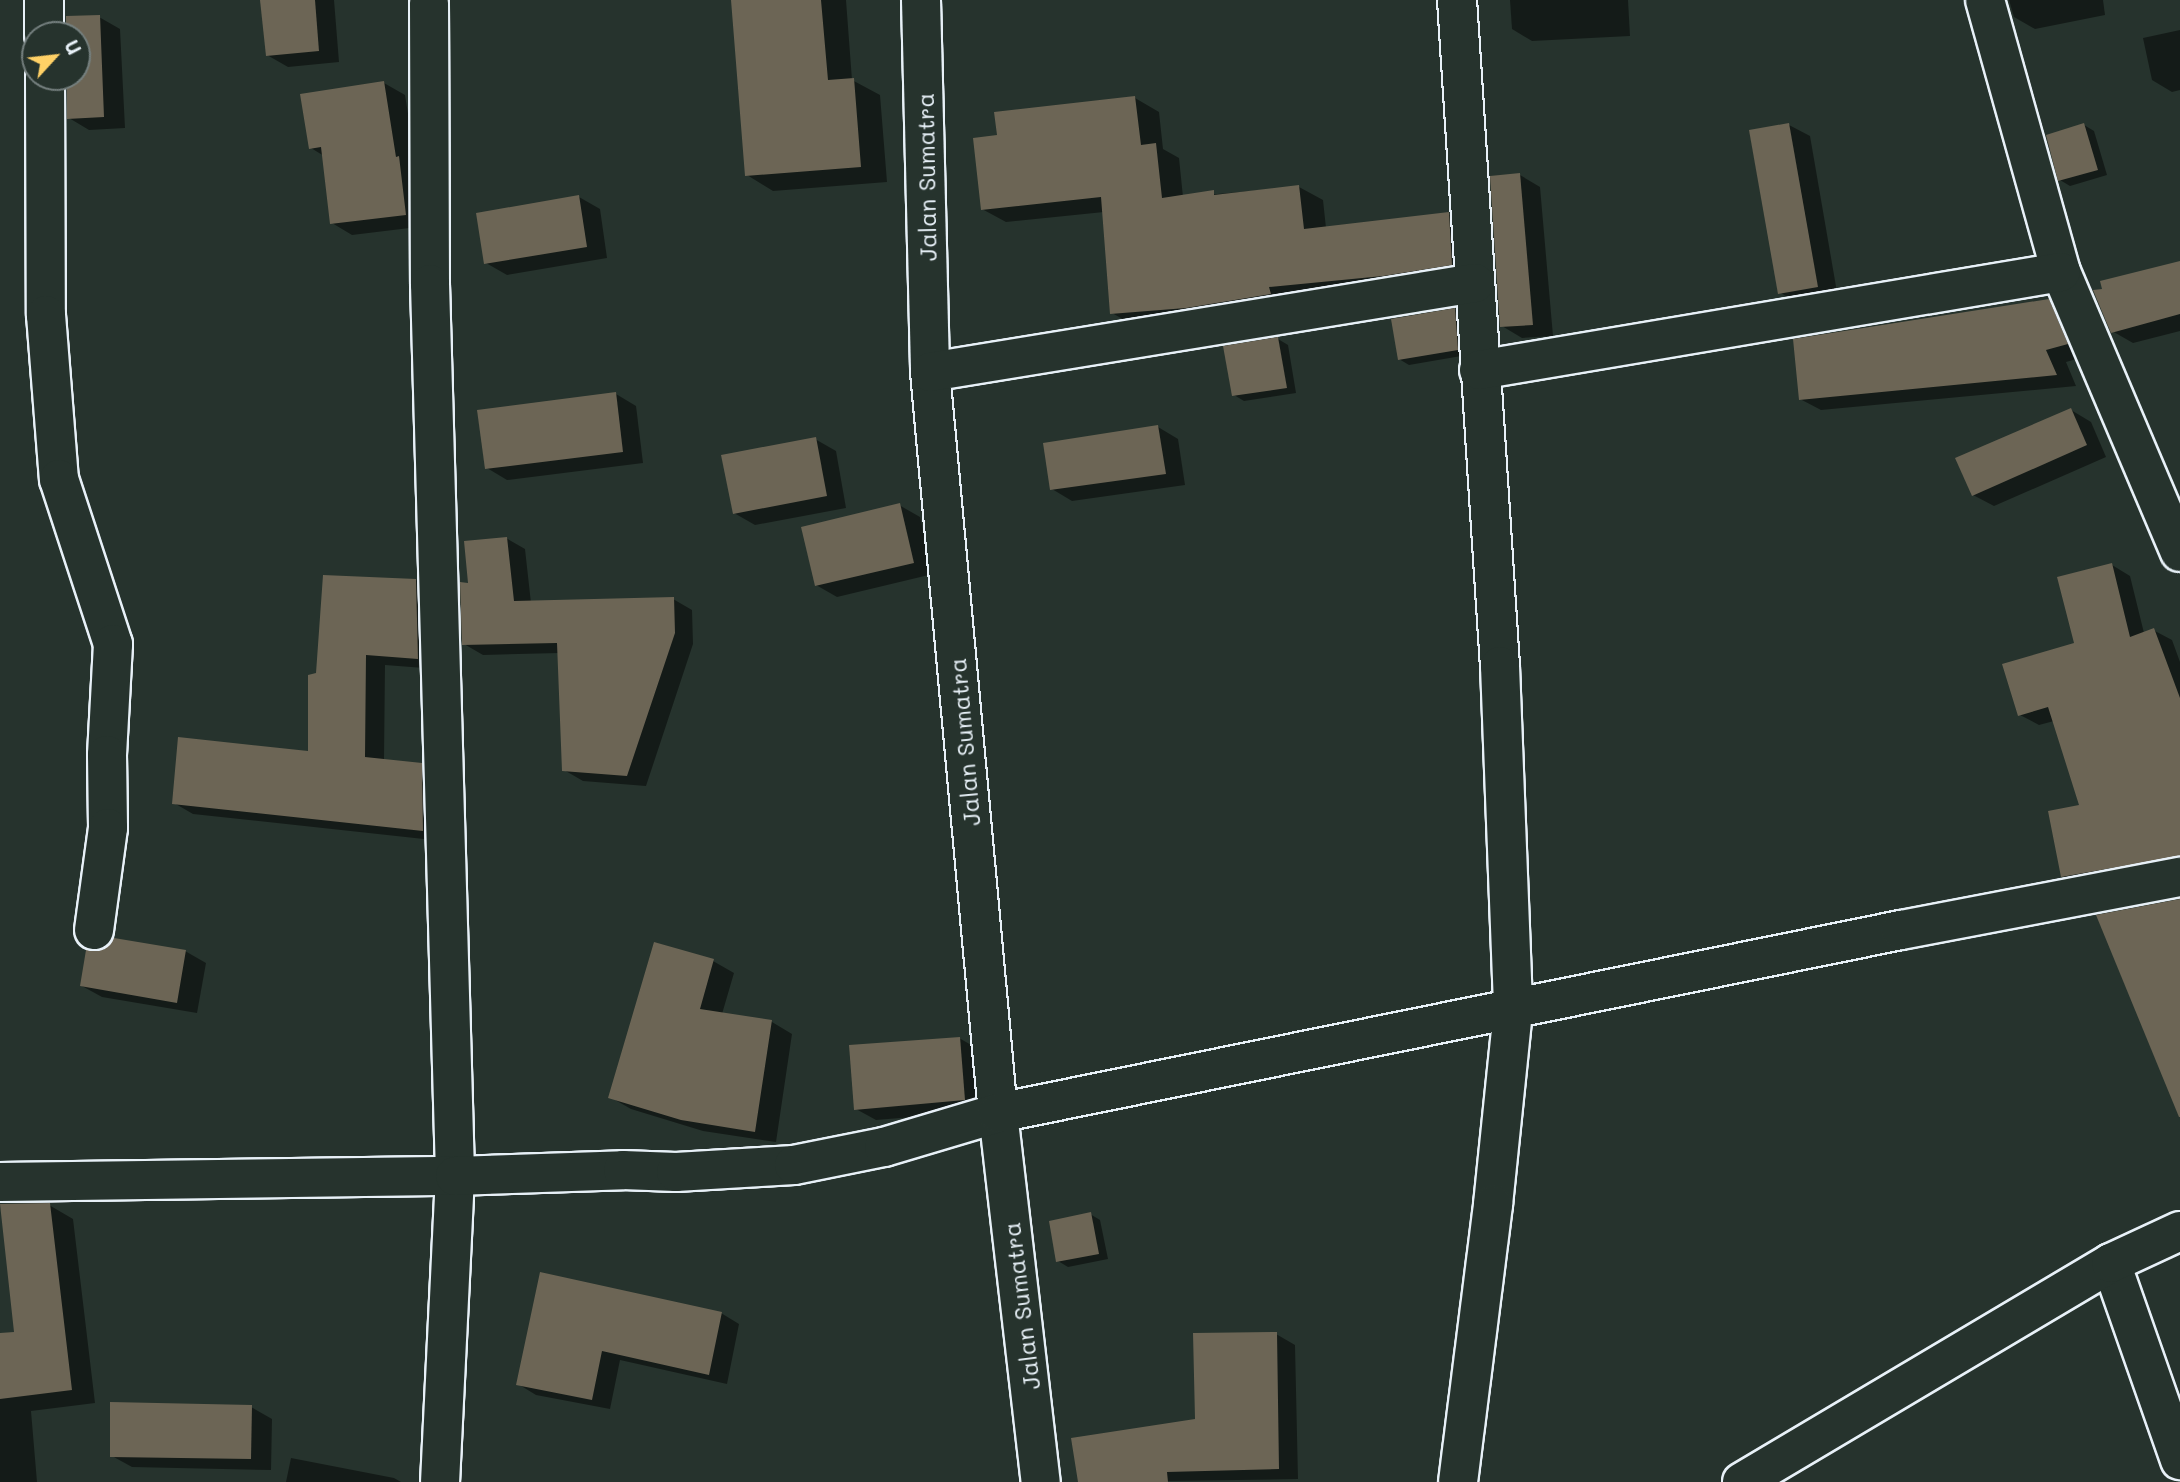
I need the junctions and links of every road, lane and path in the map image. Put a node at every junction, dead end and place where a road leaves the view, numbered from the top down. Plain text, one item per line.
1 (44, 0) edge
2 (921, 0) edge
3 (1457, 0) edge
4 (1985, 0) edge
5 (428, 1) edge
6 (44, 21) edge
7 (45, 91) edge
8 (2061, 272) junction
9 (1475, 283) junction
10 (1479, 370) junction
11 (930, 372) junction
12 (2180, 552) edge
13 (2180, 877) edge
14 (94, 930) dead end
15 (1513, 1011) junction
16 (998, 1112) junction
17 (455, 1176) junction
18 (0, 1182) edge
19 (2180, 1231) edge
20 (2110, 1263) junction
21 (2180, 1460) edge
22 (440, 1482) edge
23 (1041, 1482) edge
24 (1458, 1482) edge
25 (1742, 1482) edge

1 - 6 street
2 - 11 street, Jalan Sumatra
3 - 9 street
4 - 8 street
5 - 17 street
7 - 14 street
8 - 10 street
8 - 12 street
9 - 10 street
9 - 11 street
10 - 15 street
11 - 16 street, Jalan Sumatra
13 - 15 street
15 - 16 street
15 - 24 street
16 - 17 street
16 - 23 street, Jalan Sumatra
17 - 18 street
17 - 22 street
19 - 20 street
20 - 21 street
20 - 25 street

